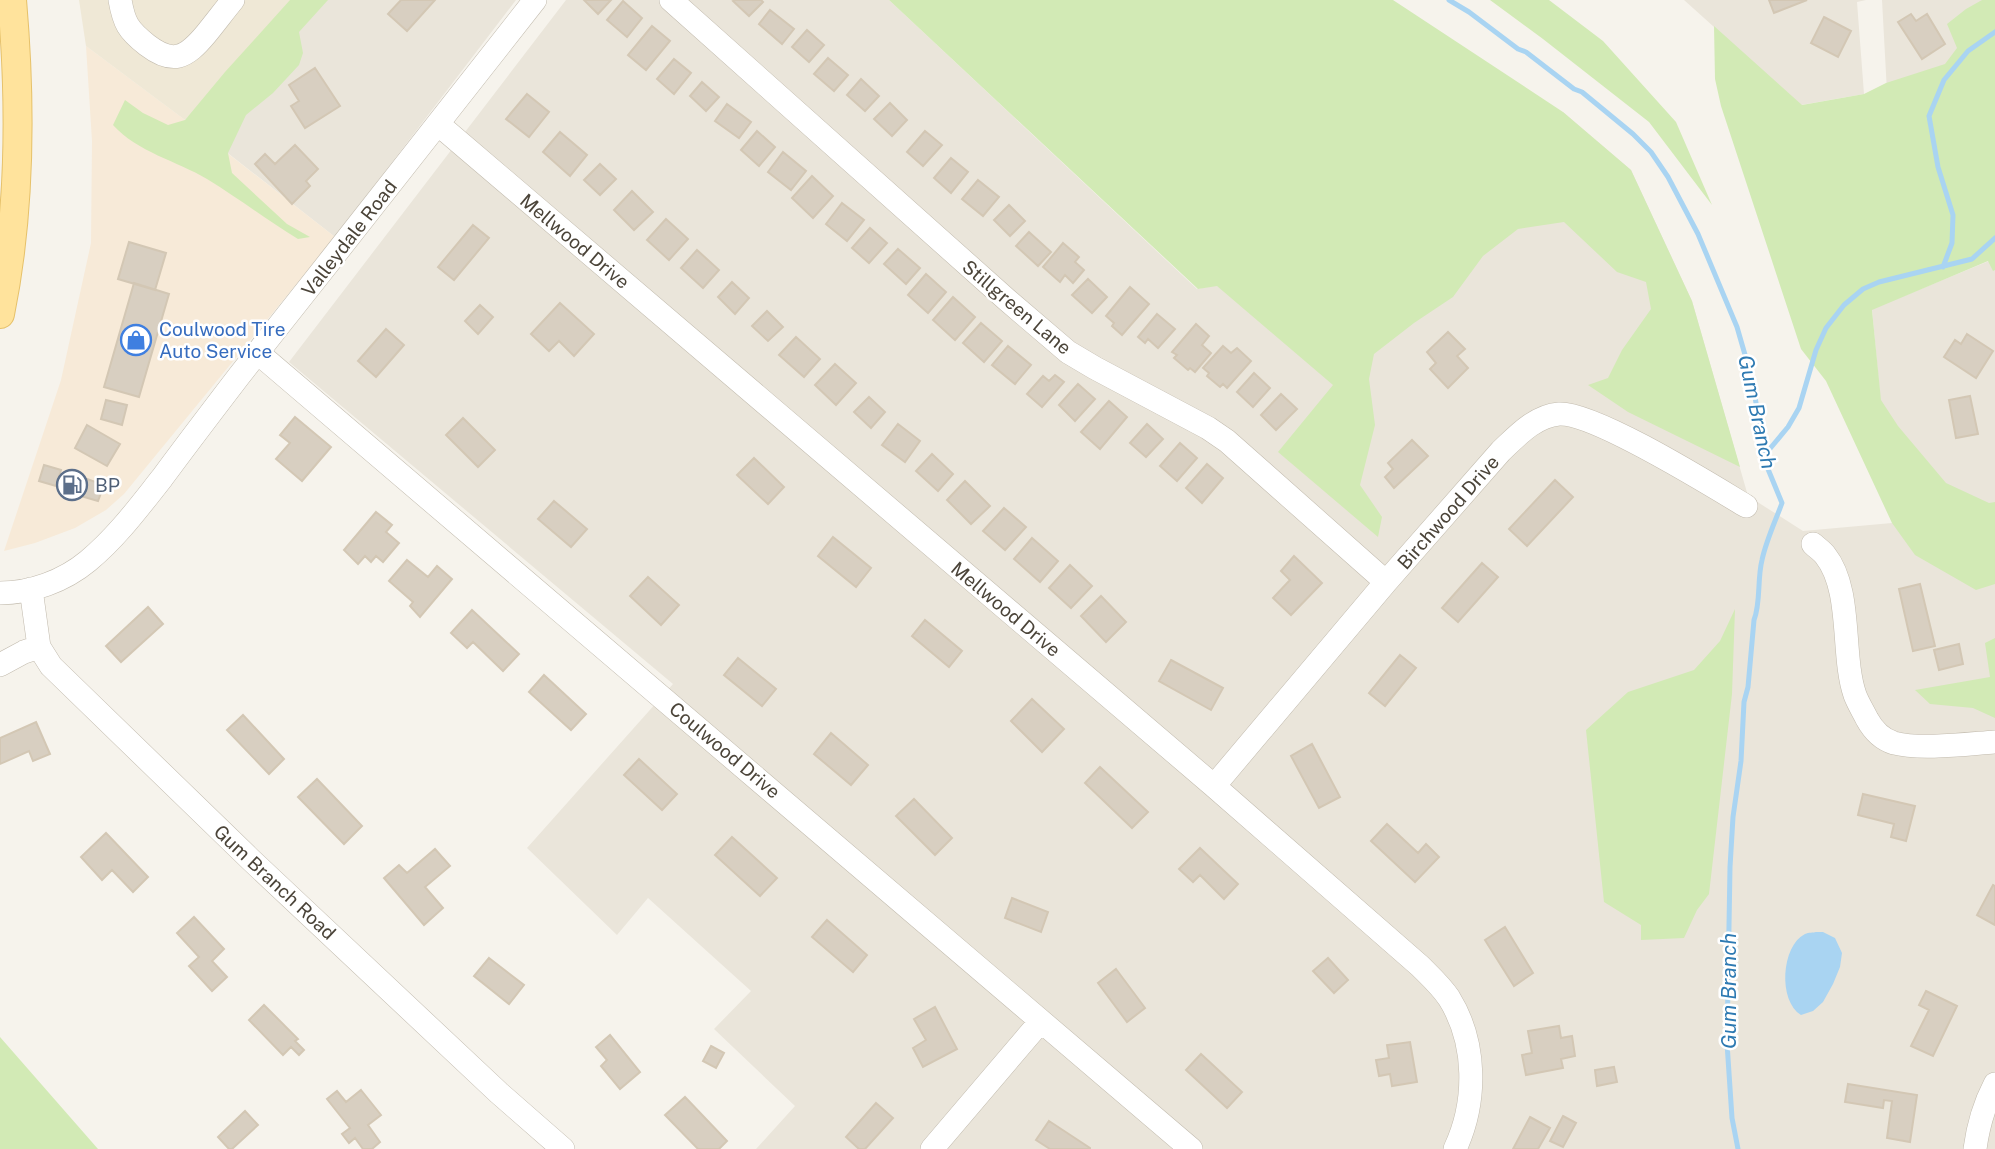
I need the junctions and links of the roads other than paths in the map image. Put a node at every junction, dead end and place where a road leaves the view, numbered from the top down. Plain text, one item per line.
1 (12, 0) edge
2 (120, 0) edge
3 (233, 0) edge
4 (534, 0) edge
5 (671, 0) edge
6 (438, 124) junction
7 (0, 314) edge
8 (258, 353) junction
9 (1746, 506) dead end
10 (1813, 544) dead end
11 (1386, 582) junction
12 (32, 589) junction
13 (0, 593) edge
14 (39, 647) junction
15 (0, 665) edge
16 (1995, 742) edge
17 (1214, 786) junction
18 (1041, 1021) junction
19 (1995, 1084) edge
20 (563, 1149) edge
21 (932, 1149) edge
22 (1191, 1149) edge
23 (1455, 1149) edge
24 (1975, 1149) edge

1 - 7 main road
2 - 3 street
4 - 6 street, Valleydale Road
5 - 11 street, Stillgreen Lane
6 - 8 street, Valleydale Road
6 - 17 street, Mellwood Drive
8 - 12 street, Valleydale Road
8 - 18 street, Coulwood Drive
9 - 11 street, Birchwood Drive
10 - 16 street
11 - 17 street, Birchwood Drive
12 - 13 street, Valleydale Road
12 - 14 street, Gum Branch Road
14 - 15 street
14 - 20 street, Gum Branch Road
17 - 23 street, Mellwood Drive
18 - 21 street
18 - 22 street, Coulwood Drive
19 - 24 street

